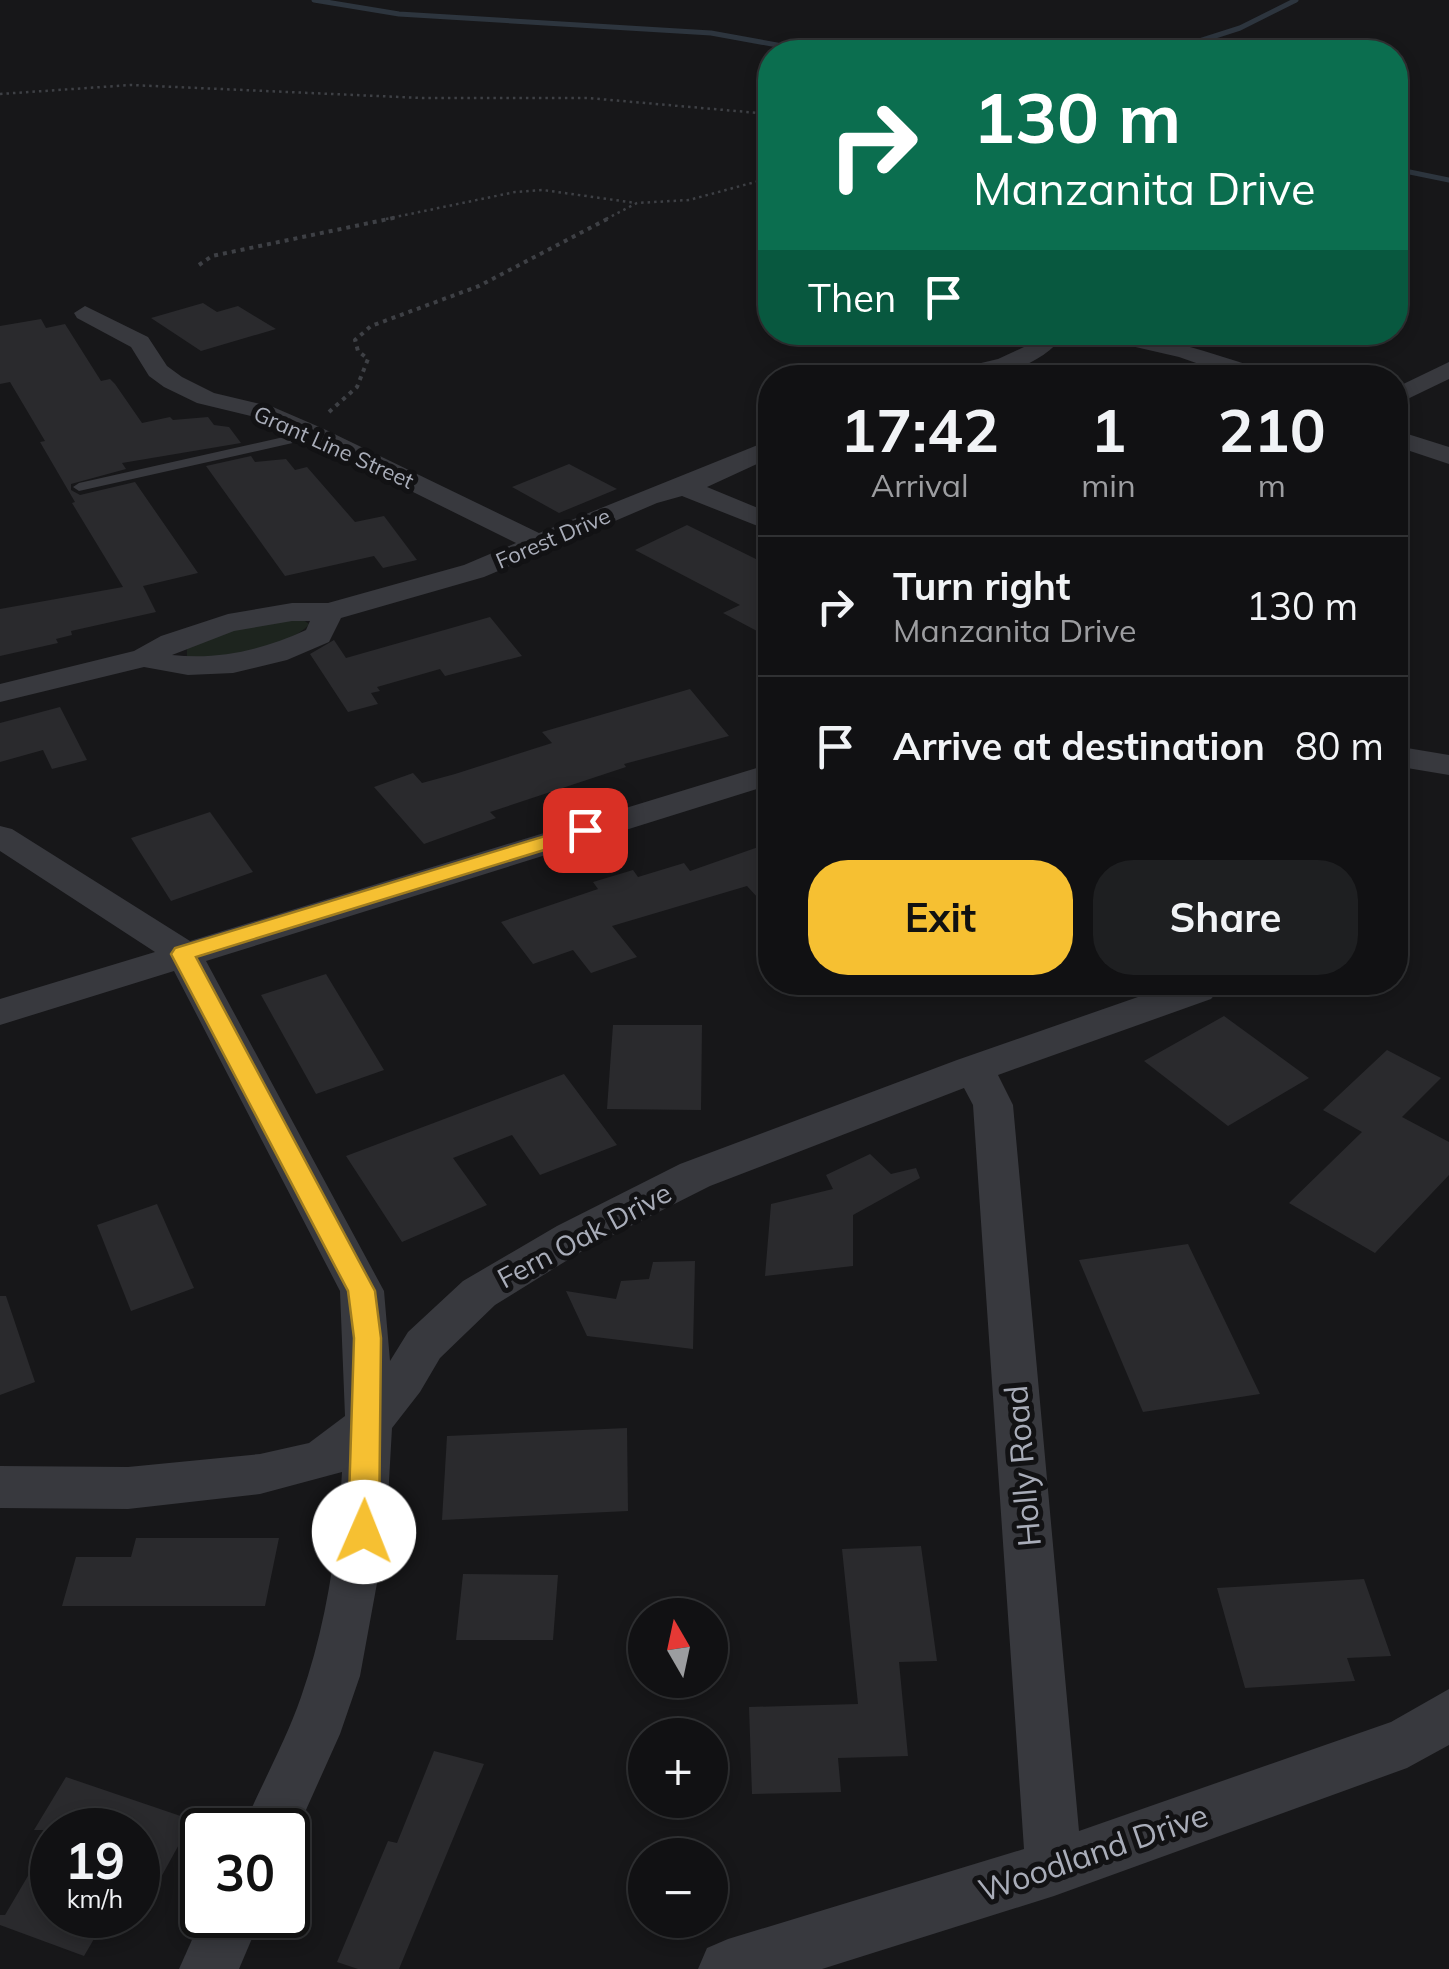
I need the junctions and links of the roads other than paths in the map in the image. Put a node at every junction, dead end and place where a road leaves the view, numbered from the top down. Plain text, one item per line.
1 (85, 313) dead end
2 (1044, 345) edge
3 (1156, 345) edge
4 (1010, 365) edge
5 (1225, 365) edge
6 (1449, 369) edge
7 (1408, 391) edge
8 (315, 434) junction
9 (1408, 442) edge
10 (758, 453) edge
11 (1449, 456) edge
12 (80, 486) dead end
13 (682, 488) junction
14 (758, 517) edge
15 (542, 545) junction
16 (0, 693) edge
17 (1408, 758) edge
18 (1449, 765) edge
19 (758, 778) edge
20 (0, 836) edge
21 (182, 954) junction
22 (1184, 995) edge
23 (0, 1012) edge
24 (972, 1070) junction
25 (365, 1426) junction
26 (0, 1487) edge
27 (1449, 1714) edge
28 (279, 1808) edge
29 (1054, 1868) junction
30 (223, 1938) edge
31 (209, 1969) edge
32 (728, 1969) edge

1 - 8 street, Grant Line Street
2 - 4 street
3 - 5 street
6 - 7 street
8 - 12 lane
8 - 15 street, Grant Line Street
9 - 11 street
10 - 13 street, Forest Drive
13 - 14 street
13 - 15 street, Forest Drive
15 - 16 street, Forest Drive
17 - 18 street
19 - 21 street
20 - 21 street
21 - 23 street
21 - 25 street
22 - 24 street, Fern Oak Drive
24 - 25 street, Fern Oak Drive
24 - 29 street, Holly Road
25 - 26 street, Fern Oak Drive
25 - 28 street
27 - 29 street, Woodland Drive
29 - 32 street, Woodland Drive
30 - 31 street

